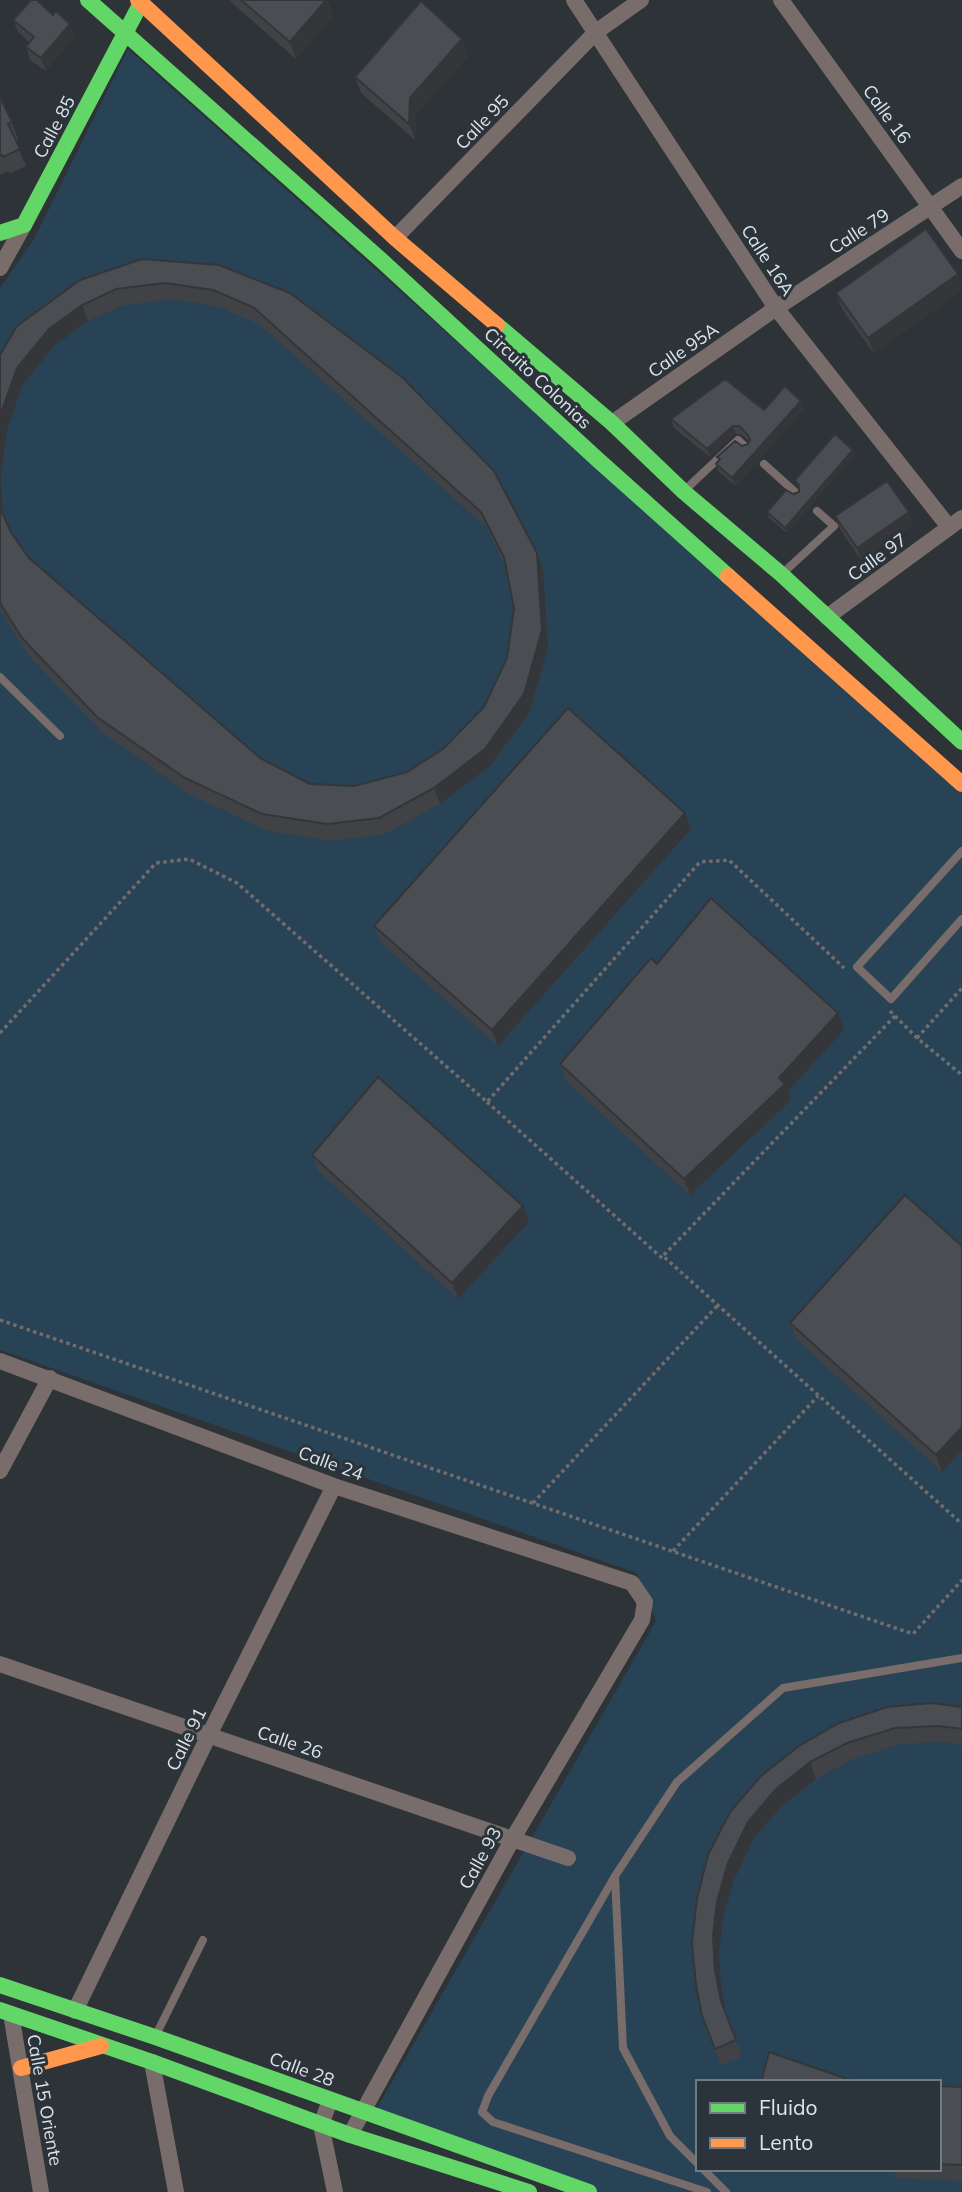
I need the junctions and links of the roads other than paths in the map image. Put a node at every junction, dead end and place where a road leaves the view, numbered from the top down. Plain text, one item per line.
1 (88, 0) edge
2 (574, 0) edge
3 (641, 0) edge
4 (781, 0) edge
5 (140, 1) edge
6 (596, 32) junction
7 (125, 34) junction
8 (962, 186) edge
9 (932, 207) junction
10 (24, 225) junction
11 (0, 233) edge
12 (395, 238) junction
13 (962, 251) edge
14 (0, 268) edge
15 (776, 308) junction
16 (611, 424) junction
17 (747, 449) edge
18 (764, 464) dead end
19 (684, 492) junction
20 (795, 492) edge
21 (817, 511) dead end
22 (956, 523) edge
23 (782, 574) junction
24 (827, 617) junction
25 (0, 677) edge
26 (60, 736) dead end
27 (962, 743) edge
28 (962, 784) edge
29 (962, 851) edge
30 (962, 919) edge
31 (0, 1360) edge
32 (50, 1378) junction
33 (0, 1471) edge
34 (334, 1486) junction
35 (645, 1602) joint
36 (962, 1658) edge
37 (0, 1664) edge
38 (209, 1734) junction
39 (512, 1840) junction
40 (568, 1858) dead end
41 (615, 1876) junction
42 (203, 1940) dead end
43 (0, 1985) edge
44 (75, 2011) junction
45 (5, 2012) edge
46 (155, 2037) junction
47 (102, 2046) junction
48 (152, 2062) junction
49 (21, 2068) junction
50 (330, 2100) junction
51 (362, 2110) junction
52 (321, 2125) junction
53 (350, 2135) junction
54 (696, 2162) edge
55 (705, 2171) edge
56 (481, 2175) junction
57 (41, 2192) edge
58 (176, 2192) edge
59 (335, 2192) edge
60 (485, 2192) edge
61 (529, 2192) edge
62 (589, 2192) edge
63 (707, 2192) edge
64 (726, 2192) edge

1 - 7 main road, Circuito Colonias
2 - 6 street, Calle 16A
3 - 6 street, Calle 95
4 - 9 street, Calle 16
5 - 7 main road, Calle 85
5 - 12 main road, Circuito Colonias
6 - 12 street, Calle 95
6 - 15 street, Calle 16A
7 - 10 main road, Calle 85
7 - 28 main road, Circuito Colonias
8 - 9 street, Calle 79
9 - 13 street, Calle 16
9 - 15 street, Calle 79
10 - 11 main road
10 - 14 street, Calle 85
12 - 16 main road, Circuito Colonias
15 - 16 street, Calle 95A
15 - 22 street, Calle 16A
16 - 19 main road, Circuito Colonias
17 - 19 lane
18 - 20 lane
19 - 23 main road, Circuito Colonias
21 - 23 lane
22 - 24 street, Calle 97
23 - 24 main road, Circuito Colonias
24 - 27 main road, Circuito Colonias
25 - 26 lane
29 - 30 lane
31 - 32 street, Calle 24
32 - 33 street
32 - 34 street, Calle 24
34 - 35 street, Calle 24
34 - 38 street, Calle 91
35 - 39 street, Calle 93
36 - 41 lane
37 - 38 street, Calle 26
38 - 39 street, Calle 26
38 - 44 street, Calle 91
39 - 40 street, Calle 26
39 - 51 street, Calle 93
41 - 54 lane
41 - 63 lane
42 - 46 lane
43 - 44 main road, Calle 28
44 - 46 main road, Calle 28
45 - 47 main road
45 - 49 street, Calle 15 Oriente
46 - 50 main road, Calle 28
47 - 48 main road
47 - 49 main road
48 - 52 main road
48 - 58 street
49 - 57 street, Calle 15 Oriente
50 - 51 main road, Calle 28
50 - 52 street
51 - 53 street, Calle 93
51 - 62 main road, Calle 28
52 - 53 main road
52 - 59 street
53 - 56 main road
55 - 64 lane
56 - 60 street
56 - 61 main road

